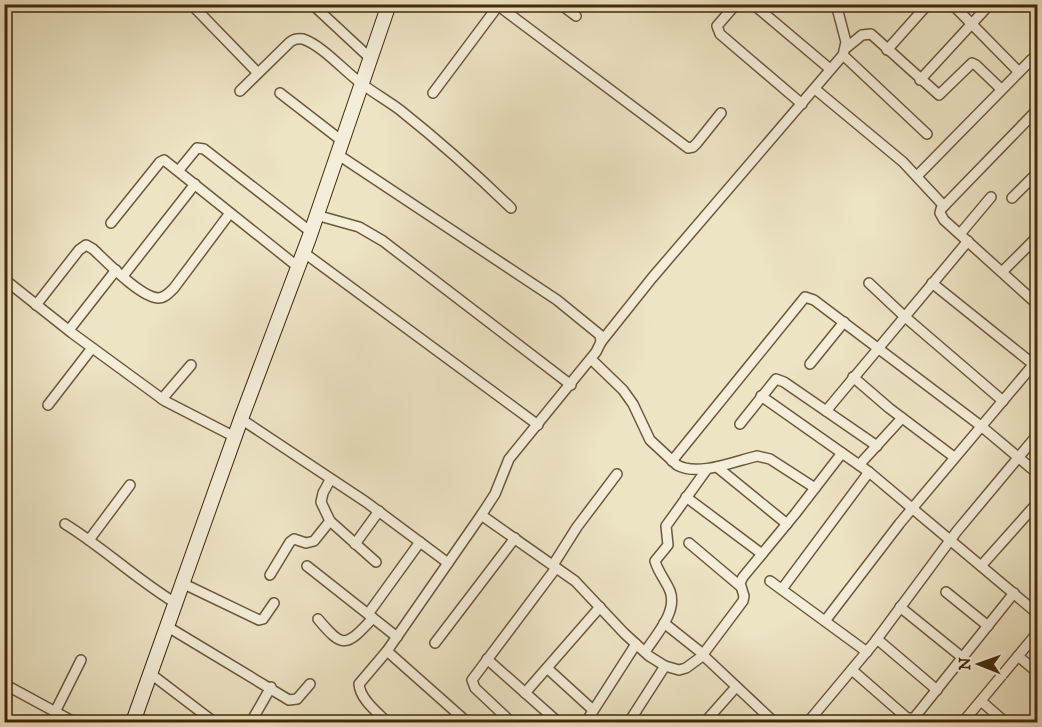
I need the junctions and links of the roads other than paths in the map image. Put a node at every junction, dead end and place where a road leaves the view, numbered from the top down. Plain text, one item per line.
1 (191, 4) edge
2 (312, 4) edge
3 (389, 4) edge
4 (560, 4) edge
5 (736, 4) edge
6 (753, 4) edge
7 (836, 4) edge
8 (928, 4) edge
9 (952, 4) edge
10 (990, 4) edge
11 (497, 5) edge
12 (576, 16) dead end
13 (972, 24) junction
14 (887, 50) junction
15 (844, 51) junction
16 (370, 58) junction
17 (1032, 59) dead end
18 (830, 69) junction
19 (1019, 72) junction
20 (258, 73) junction
21 (920, 80) junction
22 (362, 84) junction
23 (815, 88) junction
24 (1001, 89) junction
25 (240, 91) dead end
26 (280, 93) dead end
27 (433, 93) dead end
28 (802, 104) junction
29 (1038, 109) edge
30 (721, 113) dead end
31 (927, 134) dead end
32 (340, 147) junction
33 (178, 170) junction
34 (1038, 172) edge
35 (917, 176) junction
36 (195, 184) junction
37 (991, 197) dead end
38 (1012, 198) dead end
39 (944, 206) junction
40 (511, 208) dead end
41 (230, 213) junction
42 (316, 215) junction
43 (111, 223) dead end
44 (310, 232) junction
45 (1038, 236) edge
46 (964, 238) junction
47 (303, 252) junction
48 (298, 267) junction
49 (1002, 272) junction
50 (119, 273) junction
51 (4, 279) edge
52 (932, 282) junction
53 (869, 283) dead end
54 (36, 304) junction
55 (1038, 305) edge
56 (904, 316) junction
57 (844, 322) junction
58 (69, 330) junction
59 (601, 342) junction
60 (92, 348) junction
61 (879, 349) junction
62 (591, 359) junction
63 (1035, 362) edge
64 (810, 364) dead end
65 (191, 365) dead end
66 (853, 377) junction
67 (571, 385) junction
68 (761, 396) junction
69 (162, 399) junction
70 (1003, 401) junction
71 (48, 405) dead end
72 (826, 411) junction
73 (902, 418) junction
74 (241, 419) junction
75 (740, 424) dead end
76 (538, 425) junction
77 (981, 426) junction
78 (1038, 434) edge
79 (235, 438) junction
80 (877, 446) junction
81 (842, 453) junction
82 (954, 457) junction
83 (1018, 458) junction
84 (672, 460) junction
85 (859, 465) junction
86 (717, 467) junction
87 (707, 469) junction
88 (869, 472) junction
89 (617, 474) dead end
90 (1038, 474) edge
91 (330, 480) junction
92 (130, 485) dead end
93 (815, 488) junction
94 (686, 497) junction
95 (1038, 502) edge
96 (912, 508) junction
97 (379, 512) junction
98 (482, 514) junction
99 (330, 521) junction
100 (65, 524) dead end
101 (788, 524) junction
102 (515, 538) junction
103 (89, 540) junction
104 (951, 540) junction
105 (420, 542) junction
106 (689, 543) dead end
107 (355, 544) junction
108 (762, 554) junction
109 (376, 562) dead end
110 (448, 563) junction
111 (307, 566) dead end
112 (981, 566) junction
113 (555, 567) junction
114 (270, 575) dead end
115 (770, 581) dead end
116 (184, 584) junction
117 (740, 586) junction
118 (782, 590) junction
119 (946, 592) dead end
120 (1014, 594) junction
121 (274, 603) dead end
122 (177, 604) junction
123 (600, 607) junction
124 (900, 608) junction
125 (1038, 614) edge
126 (371, 616) junction
127 (318, 619) dead end
128 (825, 621) junction
129 (664, 623) junction
130 (988, 626) junction
131 (168, 627) junction
132 (1038, 632) edge
133 (397, 637) junction
134 (877, 639) junction
135 (435, 643) dead end
136 (636, 644) junction
137 (387, 651) junction
138 (645, 652) junction
139 (867, 652) junction
140 (702, 656) junction
141 (1018, 656) junction
142 (963, 658) junction
143 (487, 659) junction
144 (81, 660) dead end
145 (665, 666) junction
146 (547, 668) junction
147 (852, 670) junction
148 (1038, 673) edge
149 (151, 674) junction
150 (4, 684) edge
151 (310, 684) dead end
152 (271, 687) junction
153 (736, 687) junction
154 (937, 690) junction
155 (525, 693) junction
156 (981, 701) junction
157 (593, 710) junction
158 (55, 712) junction
159 (138, 720) edge
160 (72, 722) edge
161 (252, 722) edge
162 (214, 723) edge
163 (387, 723) edge
164 (467, 723) edge
165 (511, 723) edge
166 (558, 723) edge
167 (586, 723) edge
168 (628, 723) edge
169 (705, 723) edge
170 (774, 723) edge
171 (808, 723) edge
172 (963, 723) edge
173 (1005, 723) edge

1 - 20 street
2 - 16 street
3 - 16 street
4 - 12 street
5 - 28 street
6 - 18 street
7 - 15 street
8 - 14 street
9 - 13 street
10 - 13 street
11 - 27 street
11 - 30 street
13 - 19 street
13 - 21 street
14 - 15 street
14 - 21 street
15 - 18 street
15 - 31 street
16 - 22 street
17 - 19 street
18 - 23 street
19 - 24 street
20 - 22 street
20 - 25 street
21 - 24 street
22 - 32 street
22 - 40 street
23 - 28 street
23 - 35 street
24 - 35 street
26 - 32 street
28 - 59 street
29 - 39 street
32 - 42 street
32 - 59 street
33 - 36 street
33 - 43 street
33 - 44 street
34 - 38 street
35 - 39 street
36 - 41 street
36 - 50 street
37 - 46 street
39 - 46 street
41 - 48 street
41 - 50 street
42 - 44 street
42 - 67 street
44 - 47 street
45 - 49 street
46 - 49 street
46 - 52 street
47 - 48 street
47 - 76 street
48 - 74 street
49 - 55 street
50 - 54 street
50 - 58 street
51 - 54 street
52 - 56 street
52 - 63 street
53 - 56 street
54 - 58 street
56 - 61 street
56 - 70 street
57 - 61 street
57 - 64 street
57 - 84 street
58 - 60 street
59 - 62 street
60 - 69 street
60 - 71 street
61 - 66 street
61 - 77 street
62 - 67 street
62 - 84 street
63 - 70 street
65 - 69 street
66 - 72 street
66 - 73 street
67 - 76 street
68 - 72 street
68 - 75 street
68 - 81 street
69 - 79 street
70 - 77 street
72 - 80 street
73 - 80 street
73 - 82 street
74 - 79 street
74 - 91 street
76 - 98 street
77 - 82 street
77 - 83 street
78 - 83 street
79 - 116 street
80 - 85 street
81 - 85 street
81 - 93 street
82 - 96 street
83 - 90 street
83 - 104 street
84 - 87 street
85 - 88 street
86 - 87 street
86 - 93 street
86 - 101 street
87 - 94 street
88 - 96 street
88 - 118 street
89 - 113 street
91 - 97 street
91 - 99 street
92 - 103 street
93 - 101 street
94 - 108 street
94 - 129 street
95 - 112 street
96 - 104 street
96 - 128 street
97 - 105 street
97 - 107 street
98 - 102 street
98 - 110 street
99 - 107 street
99 - 114 street
100 - 103 street
101 - 108 street
102 - 113 street
102 - 135 street
103 - 122 street
104 - 112 street
104 - 124 street
105 - 110 street
105 - 126 street
106 - 117 street
107 - 109 street
108 - 117 street
110 - 133 street
111 - 126 street
112 - 120 street
113 - 123 street
113 - 143 street
115 - 118 street
116 - 121 street
116 - 122 street
117 - 140 street
118 - 128 street
119 - 130 street
120 - 125 street
120 - 130 street
122 - 131 street
123 - 136 street
123 - 146 street
124 - 134 street
124 - 142 street
126 - 127 street
126 - 133 street
128 - 139 street
129 - 138 street
129 - 140 street
130 - 142 street
131 - 149 street
131 - 152 street
132 - 141 street
133 - 137 street
134 - 139 street
134 - 154 street
136 - 138 street
136 - 157 street
137 - 163 street
137 - 164 street
138 - 145 street
139 - 147 street
140 - 145 street
140 - 153 street
141 - 148 street
141 - 156 street
142 - 154 street
143 - 155 street
143 - 165 street
144 - 158 street
145 - 168 street
146 - 155 street
146 - 157 street
147 - 154 street
147 - 171 street
149 - 159 street
149 - 162 street
150 - 158 street
151 - 152 street
152 - 161 street
153 - 169 street
153 - 170 street
155 - 166 street
156 - 172 street
156 - 173 street
157 - 167 street
158 - 160 street

